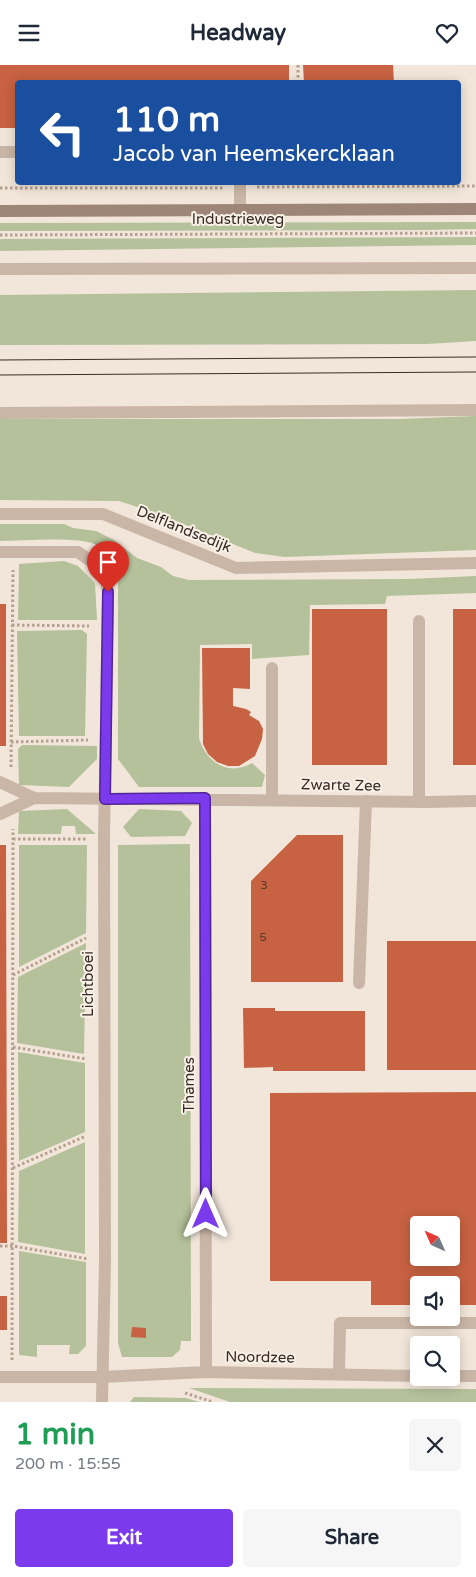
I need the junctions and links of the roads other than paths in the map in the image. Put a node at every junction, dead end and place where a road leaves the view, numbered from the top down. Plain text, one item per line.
1 (0, 152) edge
2 (15, 152) edge
3 (240, 185) edge
4 (476, 209) edge
5 (240, 210) junction
6 (0, 211) edge
7 (476, 268) edge
8 (0, 269) edge
9 (476, 411) edge
10 (0, 413) edge
11 (0, 514) edge
12 (6, 552) edge
13 (476, 563) edge
14 (419, 621) dead end
15 (272, 668) dead end
16 (5, 785) edge
17 (34, 798) junction
18 (205, 798) junction
19 (105, 799) junction
20 (272, 800) junction
21 (366, 801) junction
22 (476, 801) edge
23 (419, 802) junction
24 (0, 814) edge
25 (359, 983) dead end
26 (476, 1323) edge
27 (206, 1372) junction
28 (339, 1374) junction
29 (410, 1376) edge
30 (460, 1376) edge
31 (476, 1376) edge
32 (6, 1377) edge
33 (101, 1377) junction
34 (102, 1402) edge

1 - 2 street
3 - 5 street
4 - 5 main road, Industrieweg
5 - 6 main road, Industrieweg
7 - 8 street
9 - 10 street
11 - 13 street, Delflandsedijk
12 - 19 street, Lichtboei
14 - 23 street
15 - 20 street
16 - 17 street
17 - 19 street, Zwarte Zee
17 - 24 street
18 - 19 street, Zwarte Zee
18 - 20 street, Zwarte Zee
18 - 27 street, Thames
19 - 33 street, Lichtboei
20 - 21 street, Zwarte Zee
21 - 23 street, Zwarte Zee
21 - 25 street
22 - 23 street, Zwarte Zee
26 - 28 street
27 - 28 street, Noordzee
27 - 33 street, Noordzee
28 - 29 street, Noordzee
30 - 31 street
32 - 33 street, Noordzee
33 - 34 street, Lichtboei

